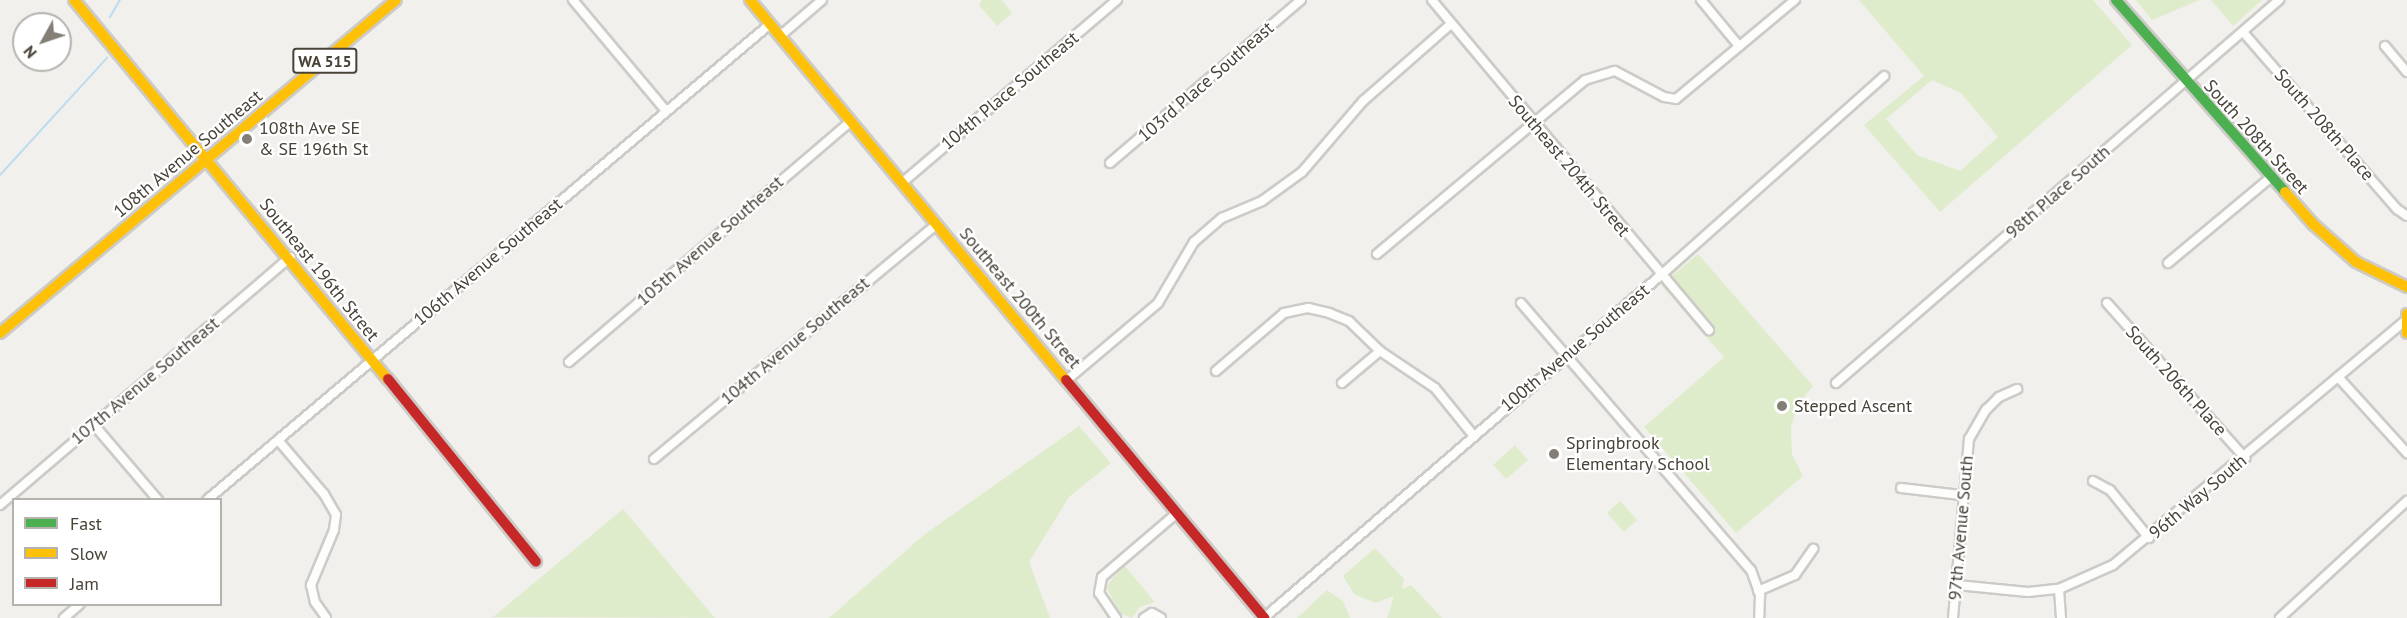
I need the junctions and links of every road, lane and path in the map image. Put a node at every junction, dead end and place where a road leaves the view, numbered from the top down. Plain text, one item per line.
1 (74, 0) edge
2 (396, 0) edge
3 (573, 0) edge
4 (750, 0) edge
5 (822, 0) edge
6 (1117, 0) edge
7 (1301, 0) edge
8 (1432, 0) edge
9 (1701, 0) edge
10 (1795, 0) edge
11 (2116, 0) edge
12 (2280, 0) edge
13 (770, 24) junction
14 (1451, 24) junction
15 (2243, 32) junction
16 (780, 36) junction
17 (1739, 46) junction
18 (2385, 46) dead end
19 (2407, 72) edge
20 (1884, 76) dead end
21 (2185, 82) junction
22 (666, 111) junction
23 (851, 121) junction
24 (1532, 123) junction
25 (208, 160) junction
26 (1110, 164) dead end
27 (2270, 178) junction
28 (903, 182) junction
29 (2407, 216) edge
30 (937, 224) junction
31 (1377, 254) dead end
32 (290, 257) junction
33 (2168, 263) dead end
34 (1661, 275) junction
35 (2407, 287) edge
36 (1521, 303) dead end
37 (2107, 303) dead end
38 (2406, 322) edge
39 (1708, 330) dead end
40 (0, 333) edge
41 (1380, 351) junction
42 (1568, 354) junction
43 (371, 361) junction
44 (568, 362) dead end
45 (1216, 370) dead end
46 (2338, 377) junction
47 (1067, 381) junction
48 (1342, 383) dead end
49 (1836, 383) dead end
50 (2017, 388) dead end
51 (94, 425) junction
52 (1473, 435) junction
53 (278, 440) junction
54 (2407, 453) edge
55 (2245, 458) junction
56 (654, 459) dead end
57 (2093, 481) dead end
58 (1901, 488) dead end
59 (1961, 495) junction
60 (156, 498) edge
61 (209, 498) edge
62 (2407, 501) edge
63 (0, 505) edge
64 (1177, 513) junction
65 (2149, 538) junction
66 (1813, 549) dead end
67 (536, 562) dead end
68 (1957, 585) junction
69 (2059, 589) junction
70 (1758, 591) junction
71 (78, 606) edge
72 (64, 618) edge
73 (326, 618) edge
74 (1116, 618) edge
75 (1144, 618) edge
76 (1161, 618) edge
77 (1264, 618) edge
78 (1759, 618) edge
79 (1953, 618) edge
80 (2061, 618) edge
81 (2280, 618) edge

1 - 25 street, Southeast 196th Street
2 - 25 street, 108th Avenue Southeast / WA 515
3 - 22 street
4 - 13 street, Southeast 200th Street
5 - 16 street
6 - 28 street, 104th Place Southeast
7 - 26 street, 103rd Place Southeast
8 - 14 street, Southeast 204th Street
9 - 17 street
10 - 17 street
11 - 21 street, South 208th Street
12 - 15 street, 98th Place South
13 - 16 street, Southeast 200th Street
13 - 22 street, 106th Avenue Southeast
14 - 24 street, Southeast 204th Street
14 - 47 street
15 - 21 street, 98th Place South
15 - 29 street, South 208th Place
16 - 23 street, Southeast 200th Street
17 - 24 street
18 - 19 street
20 - 34 street, 100th Avenue Southeast
21 - 27 street, South 208th Street
21 - 49 street, 98th Place South
22 - 43 street, 106th Avenue Southeast
23 - 28 street, Southeast 200th Street
23 - 44 street, 105th Avenue Southeast
24 - 31 street
24 - 34 street, Southeast 204th Street
25 - 32 street, Southeast 196th Street
25 - 40 street, 108th Avenue Southeast / WA 515
27 - 33 street
27 - 35 street, South 208th Street
28 - 30 street, Southeast 200th Street
30 - 47 street, Southeast 200th Street
30 - 56 street, 104th Avenue Southeast
32 - 43 street, Southeast 196th Street
32 - 51 street, 107th Avenue Southeast
34 - 39 street, Southeast 204th Street
34 - 42 street, 100th Avenue Southeast
36 - 42 street
37 - 55 street, South 206th Place
38 - 46 street, 96th Way South
41 - 45 street
41 - 48 street
41 - 52 street
42 - 52 street, 100th Avenue Southeast
42 - 70 street
43 - 53 street, 106th Avenue Southeast
43 - 67 street, Southeast 196th Street
46 - 54 street
46 - 55 street, 96th Way South
47 - 64 street, Southeast 200th Street
50 - 59 street, 97th Avenue South
51 - 60 street
51 - 63 street, 107th Avenue Southeast
52 - 77 street, 100th Avenue Southeast
53 - 61 street, 106th Avenue Southeast
53 - 73 street
55 - 65 street, 96th Way South
57 - 65 street
58 - 59 street
59 - 68 street, 97th Avenue South
62 - 81 street
64 - 74 street
64 - 77 street, Southeast 200th Street
65 - 69 street, 96th Way South
66 - 70 street
68 - 69 street, 96th Way South
68 - 79 street, 97th Avenue South
69 - 80 street
70 - 78 street
71 - 72 street
75 - 76 street

